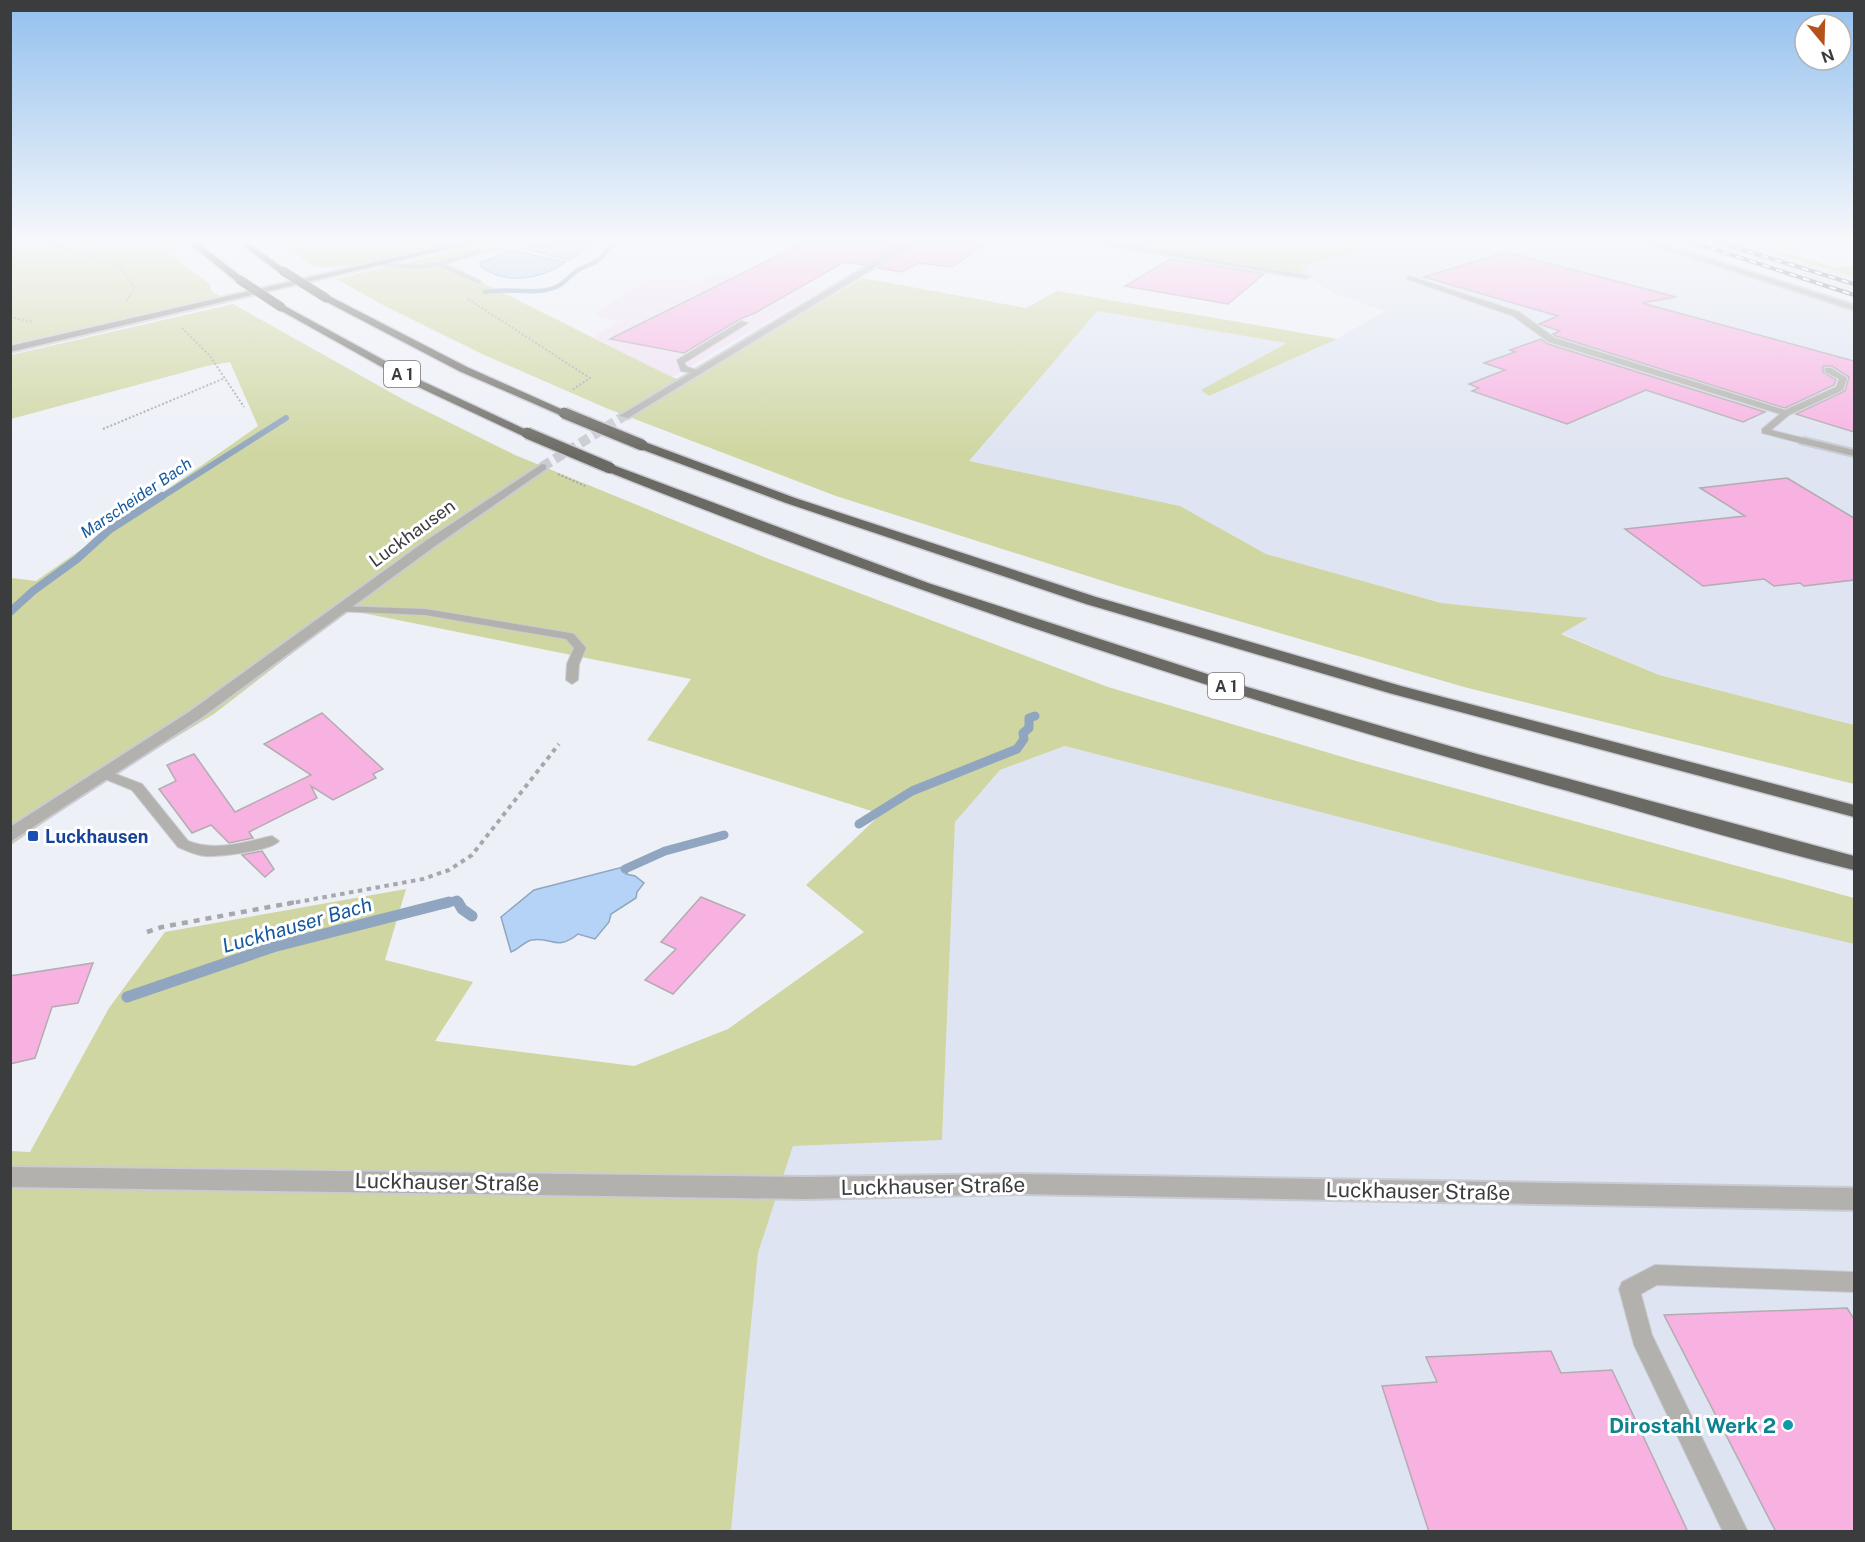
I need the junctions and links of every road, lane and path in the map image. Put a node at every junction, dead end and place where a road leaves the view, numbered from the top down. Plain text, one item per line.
1 (181, 311) edge
2 (288, 311) edge
3 (351, 311) edge
4 (485, 311) edge
5 (796, 311) edge
6 (1507, 311) edge
7 (168, 314) junction
8 (744, 323) dead end
9 (10, 349) edge
10 (1828, 370) dead end
11 (694, 372) junction
12 (225, 378) junction
13 (572, 390) dead end
14 (244, 407) dead end
15 (1786, 413) junction
16 (624, 416) tunnel mouth
17 (103, 429) dead end
18 (1804, 441) joint
19 (1854, 453) edge
20 (545, 469) joint
21 (585, 486) dead end
22 (339, 609) junction
23 (572, 680) dead end
24 (560, 744) dead end
25 (105, 774) junction
26 (1854, 811) edge
27 (10, 836) edge
28 (272, 842) dead end
29 (1854, 863) edge
30 (147, 932) dead end
31 (10, 1177) edge
32 (1854, 1199) edge
33 (1854, 1282) edge
34 (1736, 1532) edge

1 - 7 main road
2 - 29 highway, A 1, bridge
3 - 26 highway, A 1, bridge
4 - 13 path
5 - 11 street
6 - 15 lane
7 - 9 main road
7 - 12 path
8 - 11 lane
10 - 15 lane
11 - 16 street
12 - 14 path
12 - 17 path
15 - 18 lane
18 - 19 street
20 - 21 path
20 - 22 street, Luckhausen
22 - 23 lane
22 - 25 street, Luckhausen
24 - 30 path
25 - 27 street, Luckhausen
25 - 28 lane
31 - 32 street, Luckhauser Straße
33 - 34 lane

